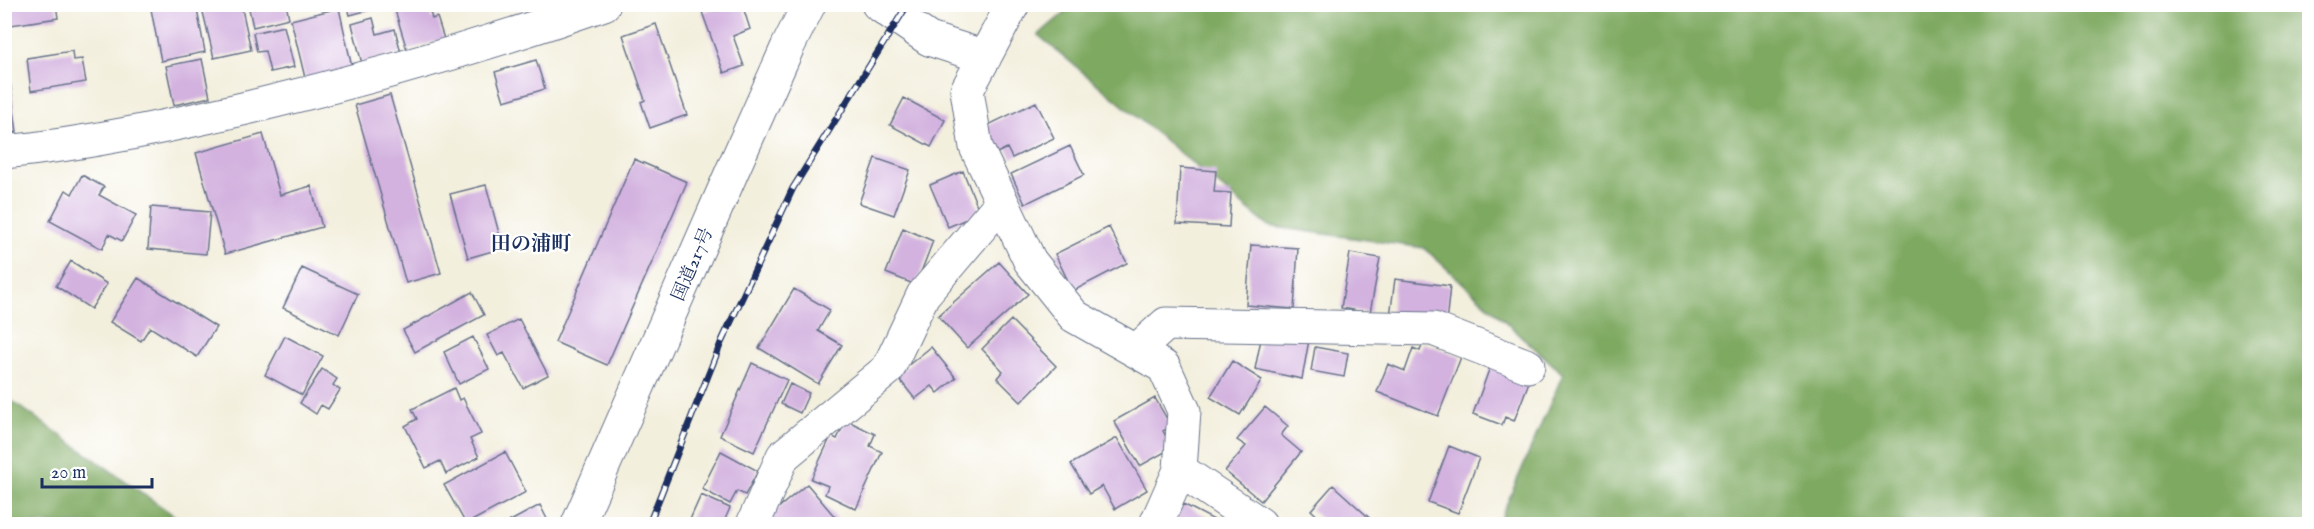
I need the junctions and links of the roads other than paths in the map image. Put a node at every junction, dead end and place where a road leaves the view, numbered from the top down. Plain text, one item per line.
1 (604, 4) edge
2 (809, 4) edge
3 (878, 4) edge
4 (1013, 4) edge
5 (985, 57) junction
6 (4, 152) edge
7 (1002, 202) junction
8 (1136, 351) junction
9 (1528, 366) dead end
10 (1180, 470) junction
11 (578, 525) edge
12 (753, 525) edge
13 (1156, 525) edge
14 (1260, 525) edge

1 - 6 main road
2 - 11 main road, 国道217号
3 - 5 main road
4 - 5 main road
5 - 7 main road
7 - 8 main road
7 - 12 main road
8 - 9 main road
8 - 10 main road
10 - 13 main road
10 - 14 main road

